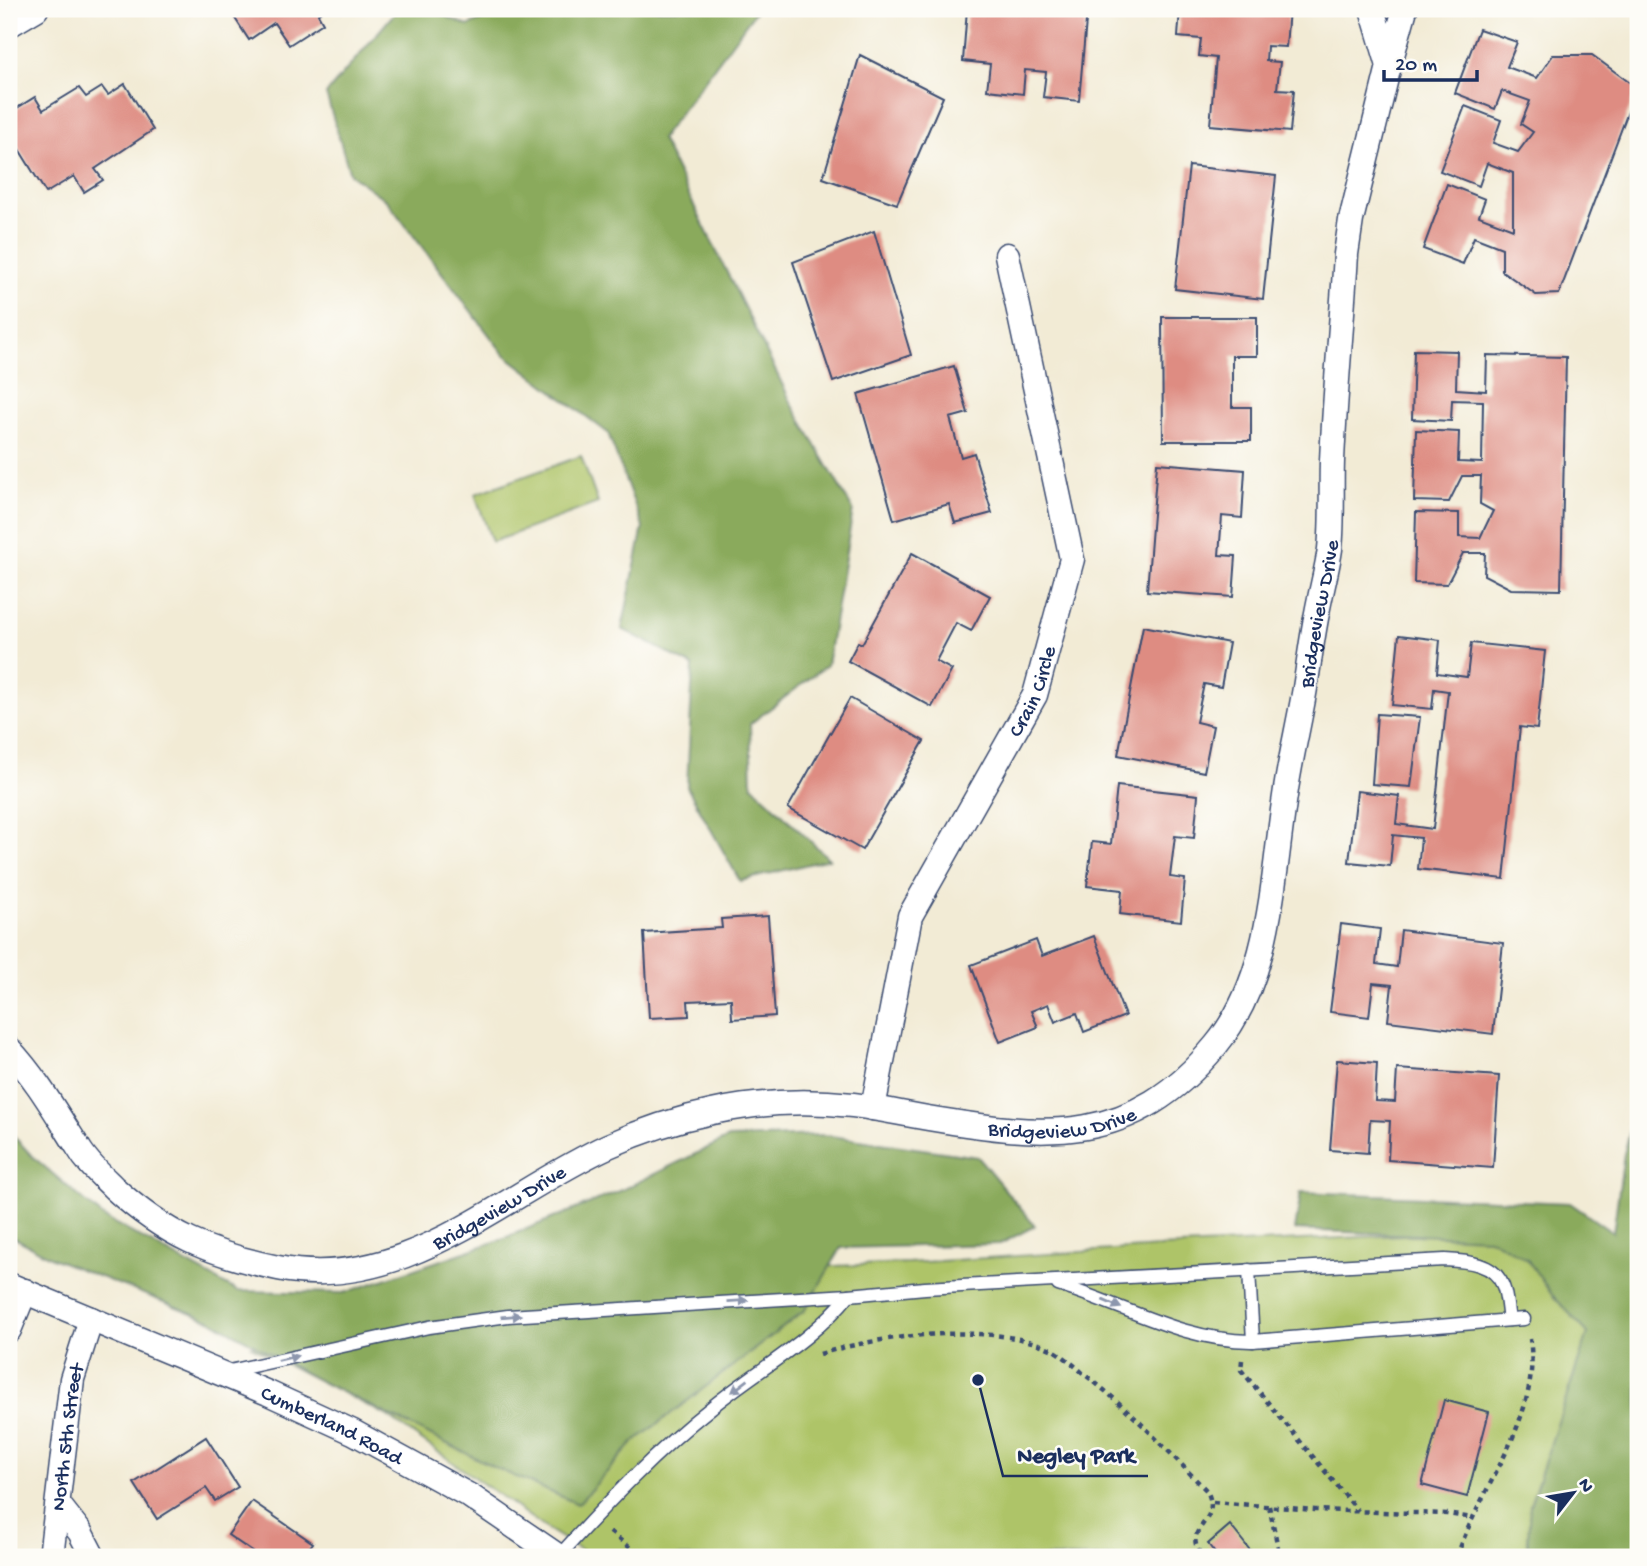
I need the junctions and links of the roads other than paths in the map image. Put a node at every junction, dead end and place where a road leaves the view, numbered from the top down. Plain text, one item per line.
1 (36, 9) edge
2 (1372, 9) edge
3 (1405, 9) edge
4 (9, 25) edge
5 (1390, 66) junction
6 (1007, 255) dead end
7 (9, 1049) edge
8 (873, 1108) junction
9 (1249, 1270) junction
10 (1048, 1281) junction
11 (17, 1288) edge
12 (849, 1295) junction
13 (91, 1318) junction
14 (1524, 1319) road end
15 (1509, 1320) junction
16 (9, 1330) edge
17 (1250, 1341) junction
18 (221, 1373) junction
19 (58, 1504) junction
20 (51, 1557) edge
21 (93, 1557) edge
22 (559, 1557) edge

1 - 4 street
2 - 5 street
3 - 5 street, Bridgeview Drive
5 - 8 street, Bridgeview Drive
6 - 8 street, Crain Circle
7 - 8 street, Bridgeview Drive
9 - 10 lane
9 - 15 lane
9 - 17 lane
10 - 12 lane
10 -> 17 lane
11 - 13 street, Cumberland Road
11 - 16 street
18 -> 12 lane
12 -> 22 lane
13 - 18 street, Cumberland Road
13 - 19 street, North 5th Street
14 - 15 lane
15 - 17 lane
18 - 22 street, Cumberland Road
19 - 20 street, North 5th Street
19 - 21 street

